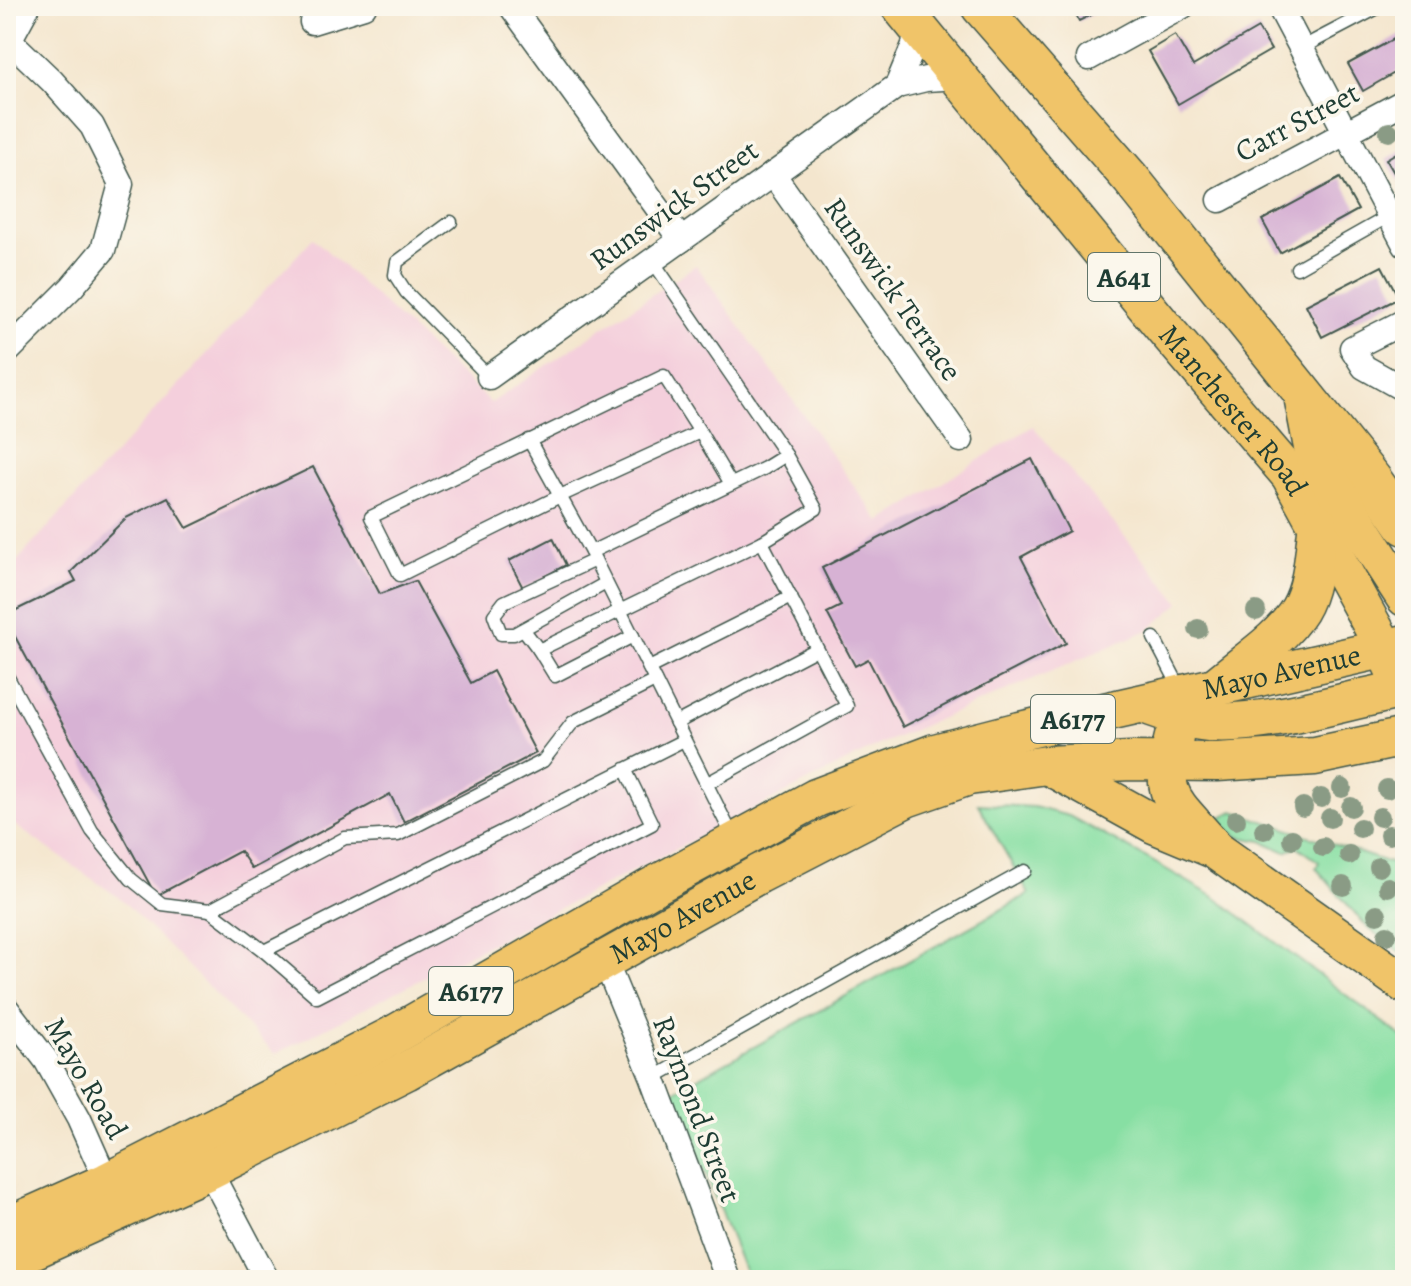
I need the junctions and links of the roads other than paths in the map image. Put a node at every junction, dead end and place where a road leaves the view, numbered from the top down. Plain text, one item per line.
1 (28, 6) edge
2 (364, 6) edge
3 (511, 6) edge
4 (980, 6) edge
5 (1183, 6) edge
6 (1279, 6) edge
7 (1381, 6) edge
8 (908, 16) edge
9 (312, 22) dead end
10 (8, 38) edge
11 (1301, 48) junction
12 (1089, 58) dead end
13 (960, 77) junction
14 (897, 86) junction
15 (1405, 101) edge
16 (1345, 132) junction
17 (773, 174) junction
18 (1220, 200) dead end
19 (1397, 211) edge
20 (451, 222) dead end
21 (681, 240) junction
22 (1405, 245) edge
23 (652, 260) junction
24 (1297, 268) dead end
25 (1405, 321) edge
26 (6, 353) edge
27 (489, 377) joint
28 (1405, 390) edge
29 (1303, 394) junction
30 (700, 432) junction
31 (529, 440) junction
32 (961, 440) dead end
33 (786, 455) junction
34 (1372, 479) junction
35 (731, 484) junction
36 (560, 496) junction
37 (1405, 498) edge
38 (1318, 523) junction
39 (1405, 526) edge
40 (762, 542) junction
41 (593, 556) junction
42 (606, 583) junction
43 (791, 597) junction
44 (1405, 597) edge
45 (620, 611) junction
46 (524, 630) junction
47 (633, 636) junction
48 (1154, 638) dead end
49 (817, 649) junction
50 (539, 650) junction
51 (649, 668) junction
52 (1401, 671) edge
53 (6, 674) edge
54 (655, 681) junction
55 (1193, 699) junction
56 (676, 723) junction
57 (1405, 737) edge
58 (684, 740) junction
59 (1167, 762) junction
60 (1047, 765) junction
61 (625, 769) junction
62 (706, 784) junction
63 (735, 842) junction
64 (1214, 849) junction
65 (1025, 871) dead end
66 (210, 910) junction
67 (264, 951) junction
68 (605, 961) junction
69 (1405, 984) edge
70 (6, 1008) edge
71 (653, 1078) junction
72 (209, 1170) junction
73 (107, 1182) junction
74 (6, 1227) edge
75 (6, 1262) edge
76 (267, 1280) edge
77 (728, 1280) edge

1 - 10 street
2 - 9 street
3 - 21 street
4 - 29 main road, A641
5 - 12 street
6 - 11 street
7 - 11 lane
8 - 13 main road, Manchester Road / A641
8 - 14 street
10 - 26 street
11 - 16 street
13 - 14 street, Runswick Street
13 - 38 main road, Manchester Road / A641
14 - 17 street, Runswick Street
15 - 16 street, Carr Street
16 - 18 street, Carr Street
16 - 19 street
17 - 21 street, Runswick Street
17 - 32 street, Runswick Terrace
19 - 22 street
19 - 24 lane
20 - 27 lane
21 - 23 street, Runswick Street
23 - 27 street, Runswick Street
23 - 33 lane
25 - 28 street
29 - 34 main road, A641
29 - 44 main road
30 - 31 lane
30 - 35 lane
30 - 36 lane
31 - 36 lane
31 - 36 lane
33 - 35 lane
33 - 40 lane
34 - 37 main road
34 - 39 main road, A641
35 - 41 lane
36 - 41 lane
38 - 52 main road, Manchester Road / A641
38 - 55 main road
40 - 43 lane
40 - 45 lane
41 - 42 lane
41 - 46 lane
42 - 45 lane
42 - 46 lane
43 - 49 lane
43 - 51 lane
45 - 47 lane
45 - 50 lane
46 - 50 lane
47 - 50 lane
47 - 51 lane
48 - 55 lane
49 - 56 lane
49 - 62 lane
51 - 54 lane
52 - 55 main road, Mayo Avenue
53 - 66 lane
54 - 56 lane
54 - 66 lane
55 - 59 main road
55 - 63 main road, Mayo Avenue / A6177
56 - 58 lane
57 - 59 main road, Mayo Avenue / A6177
58 - 61 lane
58 - 62 lane
59 - 60 main road, Mayo Avenue / A6177
59 - 64 main road
60 - 64 main road
60 - 68 main road, Mayo Avenue / A6177
61 - 67 lane
61 - 67 lane
62 - 63 lane
63 - 73 main road, Mayo Avenue / A6177
64 - 69 main road
65 - 71 lane
66 - 67 lane
68 - 71 street, Raymond Street
68 - 72 main road, Mayo Avenue / A6177
70 - 73 street, Mayo Road
71 - 77 street, Raymond Street
72 - 75 main road, Mayo Avenue / A6177
72 - 76 street
73 - 74 main road, Mayo Avenue / A6177

